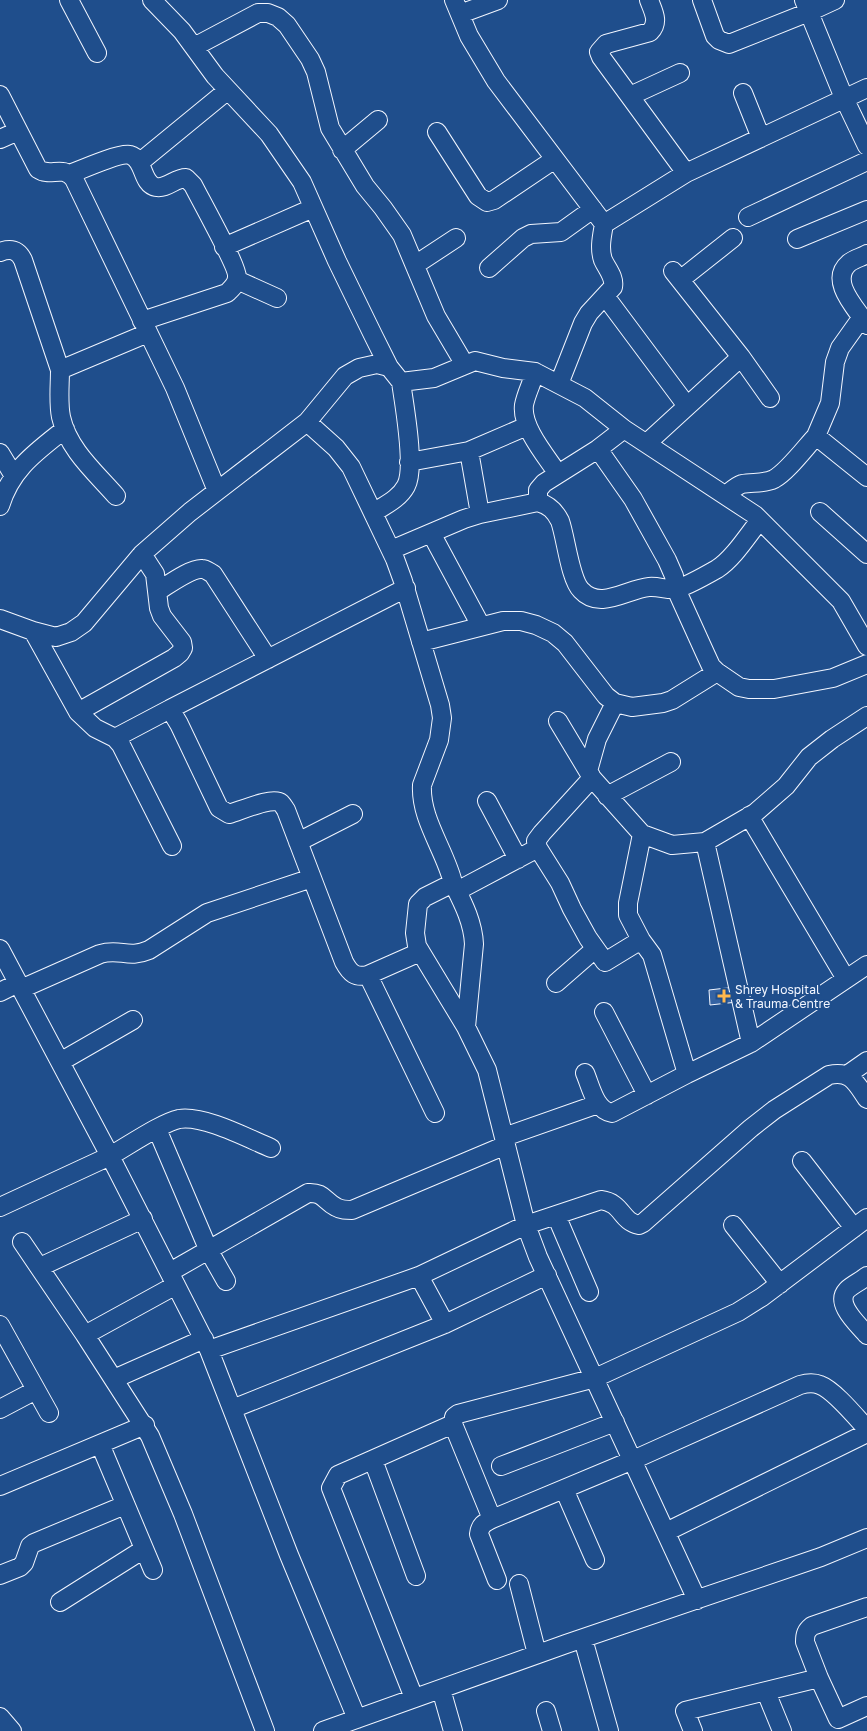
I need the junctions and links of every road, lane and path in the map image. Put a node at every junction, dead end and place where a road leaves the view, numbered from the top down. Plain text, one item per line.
1 (69, 0) edge
2 (152, 0) edge
3 (268, 0) edge
4 (498, 0) edge
5 (649, 0) edge
6 (702, 0) edge
7 (835, 0) edge
8 (807, 6) edge
9 (457, 7) edge
10 (278, 17) junction
11 (194, 47) junction
12 (97, 53) dead end
13 (680, 73) dead end
14 (867, 88) edge
15 (228, 90) junction
16 (743, 93) dead end
17 (0, 95) edge
18 (630, 96) junction
19 (844, 98) junction
20 (378, 120) dead end
21 (18, 131) junction
22 (437, 132) dead end
23 (761, 138) junction
24 (0, 140) edge
25 (867, 146) edge
26 (342, 150) junction
27 (555, 159) junction
28 (867, 161) edge
29 (139, 163) junction
30 (686, 173) junction
31 (70, 174) junction
32 (313, 208) junction
33 (593, 209) junction
34 (867, 210) edge
35 (748, 216) dead end
36 (604, 224) junction
37 (456, 238) dead end
38 (733, 238) dead end
39 (797, 239) dead end
40 (224, 247) junction
41 (0, 252) edge
42 (867, 254) edge
43 (415, 265) junction
44 (489, 268) dead end
45 (237, 280) junction
46 (606, 296) junction
47 (277, 298) dead end
48 (864, 321) edge
49 (145, 327) junction
50 (741, 357) junction
51 (465, 365) junction
52 (389, 367) junction
53 (60, 370) junction
54 (536, 372) junction
55 (402, 382) junction
56 (559, 384) junction
57 (770, 398) dead end
58 (687, 406) junction
59 (307, 422) junction
60 (527, 426) junction
61 (65, 429) junction
62 (624, 429) junction
63 (816, 436) junction
64 (647, 443) junction
65 (598, 448) junction
66 (469, 451) junction
67 (0, 453) edge
68 (409, 462) junction
69 (558, 474) junction
70 (14, 476) junction
71 (867, 477) edge
72 (218, 492) junction
73 (726, 495) junction
74 (116, 496) dead end
75 (2, 498) edge
76 (538, 502) junction
77 (820, 512) dead end
78 (373, 513) junction
79 (480, 514) junction
80 (760, 520) junction
81 (431, 533) junction
82 (391, 550) junction
83 (142, 554) junction
84 (867, 554) edge
85 (406, 588) junction
86 (676, 589) junction
87 (158, 591) junction
88 (0, 619) edge
89 (481, 626) junction
90 (32, 631) junction
91 (421, 642) junction
92 (867, 646) edge
93 (268, 659) junction
94 (867, 664) edge
95 (717, 672) junction
96 (615, 703) junction
97 (170, 709) junction
98 (78, 712) junction
99 (867, 716) edge
100 (558, 721) dead end
101 (115, 738) junction
102 (671, 762) dead end
103 (590, 775) junction
104 (607, 796) junction
105 (487, 800) dead end
106 (353, 814) dead end
107 (749, 816) junction
108 (642, 834) junction
109 (298, 842) junction
110 (705, 842) junction
111 (172, 846) dead end
112 (538, 848) junction
113 (518, 858) junction
114 (312, 878) junction
115 (455, 887) junction
116 (641, 940) junction
117 (0, 949) edge
118 (595, 949) junction
119 (420, 952) junction
120 (867, 965) edge
121 (368, 975) junction
122 (846, 979) junction
123 (556, 983) dead end
124 (20, 986) junction
125 (0, 992) edge
126 (604, 1012) dead end
127 (133, 1020) dead end
128 (466, 1027) junction
129 (751, 1043) junction
130 (867, 1061) edge
131 (60, 1062) junction
132 (585, 1073) dead end
133 (687, 1074) junction
134 (847, 1075) junction
135 (647, 1095) junction
136 (867, 1099) edge
137 (598, 1104) junction
138 (435, 1113) dead end
139 (157, 1129) junction
140 (505, 1141) junction
141 (271, 1148) dead end
142 (110, 1156) junction
143 (802, 1161) dead end
144 (0, 1207) edge
145 (556, 1215) junction
146 (143, 1219) junction
147 (861, 1223) edge
148 (526, 1225) junction
149 (733, 1225) dead end
150 (22, 1242) dead end
151 (209, 1251) junction
152 (40, 1267) junction
153 (547, 1275) junction
154 (419, 1276) junction
155 (867, 1276) edge
156 (173, 1279) junction
157 (226, 1281) dead end
158 (780, 1284) junction
159 (589, 1292) dead end
160 (445, 1324) junction
161 (0, 1325) edge
162 (85, 1335) junction
163 (867, 1335) edge
164 (206, 1344) junction
165 (595, 1378) junction
166 (114, 1379) junction
167 (36, 1390) junction
168 (0, 1409) edge
169 (232, 1409) junction
170 (49, 1413) dead end
171 (615, 1422) junction
172 (452, 1424) junction
173 (145, 1425) junction
174 (867, 1429) edge
175 (867, 1433) edge
176 (100, 1444) junction
177 (373, 1460) junction
178 (632, 1460) junction
179 (501, 1466) dead end
180 (0, 1486) edge
181 (564, 1489) junction
182 (125, 1505) junction
183 (492, 1519) junction
184 (666, 1532) junction
185 (866, 1541) edge
186 (144, 1549) junction
187 (595, 1560) dead end
188 (153, 1570) dead end
189 (0, 1575) edge
190 (416, 1576) dead end
191 (497, 1580) dead end
192 (519, 1584) dead end
193 (697, 1600) junction
194 (60, 1602) dead end
195 (867, 1607) edge
196 (583, 1639) junction
197 (537, 1654) junction
198 (819, 1678) junction
199 (441, 1689) junction
200 (766, 1692) junction
201 (414, 1698) junction
202 (867, 1706) edge
203 (546, 1711) dead end
204 (0, 1717) edge
205 (357, 1719) junction
206 (12, 1731) edge
207 (265, 1731) edge
208 (323, 1731) edge
209 (453, 1731) edge
210 (552, 1731) edge
211 (609, 1731) edge
212 (693, 1731) edge
213 (782, 1731) edge

1 - 12 street
2 - 11 street
3 - 10 street
4 - 9 street
5 - 18 street
6 - 8 street
7 - 8 street
8 - 19 street
9 - 27 street
10 - 11 street
10 - 26 street
11 - 15 street
13 - 18 street
14 - 19 street
15 - 29 street
15 - 32 street
16 - 23 street
17 - 21 street
18 - 30 street
19 - 23 street
19 - 25 street
20 - 26 street
21 - 24 street
21 - 31 street
22 - 27 street
23 - 30 street
26 - 43 street
27 - 33 street
28 - 35 street
29 - 31 street
29 - 40 street
30 - 36 street
31 - 49 street
32 - 40 street
32 - 52 street
33 - 36 street
33 - 44 street
34 - 39 street
36 - 46 street
37 - 43 street
38 - 50 street
40 - 45 street
41 - 53 street
42 - 48 street
43 - 51 street
45 - 47 street
45 - 49 street
46 - 56 street
46 - 58 street
48 - 63 street
49 - 53 street
49 - 72 street
50 - 57 street
50 - 58 street
51 - 54 street
51 - 55 street
52 - 55 street
52 - 59 street
53 - 61 street
54 - 56 street
54 - 60 street
55 - 68 street
56 - 62 street
58 - 64 street
59 - 72 street
59 - 78 street
60 - 66 street
60 - 69 street
61 - 70 street
61 - 74 street
62 - 64 street
62 - 65 street
63 - 71 street
63 - 73 street
64 - 73 street
65 - 69 street
65 - 86 street
66 - 68 street
66 - 79 street
67 - 70 street
68 - 78 street
69 - 76 street
70 - 75 street
72 - 83 street
73 - 80 street
76 - 79 street
76 - 86 street
77 - 84 street
78 - 82 street
79 - 81 street
80 - 86 street
80 - 92 street
81 - 82 street
81 - 89 street
82 - 85 street
83 - 87 street
83 - 90 street
85 - 91 street
85 - 93 street
86 - 95 street
87 - 93 street
87 - 98 street
88 - 90 street
89 - 91 street
89 - 96 street
90 - 98 street
91 - 115 street
93 - 97 street
94 - 95 street
95 - 96 street
96 - 103 street
97 - 101 street
97 - 109 street
98 - 101 street
99 - 107 street
100 - 103 street
101 - 111 street
102 - 104 street
103 - 104 street
103 - 112 street
104 - 108 street
105 - 113 street
106 - 109 street
107 - 110 street
107 - 122 street
108 - 110 street
108 - 116 street
109 - 114 street
110 - 129 street
112 - 113 street
112 - 118 street
113 - 115 street
114 - 121 street
114 - 124 street
115 - 119 street
115 - 128 street
116 - 118 street
116 - 133 street
117 - 124 street
118 - 123 street
119 - 121 street
119 - 128 street
120 - 122 street
121 - 138 street
122 - 129 street
124 - 125 street
124 - 131 street
126 - 135 street
127 - 131 street
128 - 140 street
129 - 133 street
130 - 134 street
131 - 142 street
132 - 137 street
133 - 135 street
134 - 136 street
134 - 145 street
135 - 137 street
137 - 140 street
139 - 141 street
139 - 142 street
139 - 151 street
140 - 148 street
140 - 151 street
142 - 144 street
142 - 146 street
143 - 147 street
145 - 148 street
145 - 159 street
146 - 152 street
146 - 156 street
147 - 158 street
148 - 153 street
148 - 154 street
149 - 158 street
150 - 152 street
151 - 156 street
151 - 157 street
152 - 162 street
153 - 160 street
153 - 165 street
154 - 160 street
154 - 164 street
155 - 163 street
156 - 162 street
156 - 164 street
158 - 165 street
160 - 169 street
161 - 167 street
162 - 166 street
164 - 166 street
164 - 169 street
165 - 171 street
165 - 172 street
166 - 173 street
167 - 168 street
167 - 170 street
169 - 205 street
171 - 178 street
171 - 179 street
172 - 177 street
172 - 183 street
173 - 176 street
173 - 207 street
174 - 178 street
175 - 184 street
176 - 180 street
176 - 182 street
177 - 190 street
177 - 201 street
178 - 181 street
178 - 184 street
181 - 183 street
181 - 187 street
182 - 186 street
182 - 189 street
183 - 191 street
184 - 193 street
185 - 193 street
186 - 188 street
186 - 194 street
192 - 197 street
193 - 196 street
195 - 198 street
196 - 197 street
196 - 211 street
197 - 199 street
198 - 200 street
198 - 202 street
199 - 201 street
199 - 209 street
200 - 212 street
200 - 213 street
201 - 205 street
203 - 210 street
204 - 206 street
205 - 208 street

